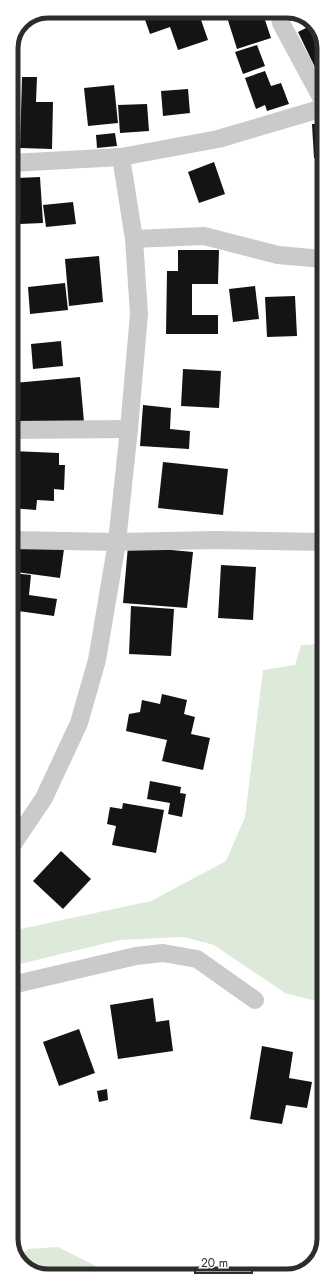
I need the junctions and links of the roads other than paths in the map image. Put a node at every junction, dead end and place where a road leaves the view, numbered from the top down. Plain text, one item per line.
1 (280, 18) edge
2 (317, 90) edge
3 (317, 110) edge
4 (121, 157) junction
5 (18, 163) edge
6 (134, 239) junction
7 (317, 259) edge
8 (129, 429) junction
9 (18, 430) edge
10 (18, 540) edge
11 (117, 542) junction
12 (317, 542) edge
13 (18, 837) edge
14 (18, 984) edge
15 (254, 1000) dead end

1 - 2 street
3 - 4 street
4 - 5 street
4 - 6 street
6 - 7 street
6 - 8 street
8 - 9 street
8 - 11 street
10 - 11 street
11 - 12 street
11 - 13 street
14 - 15 street

